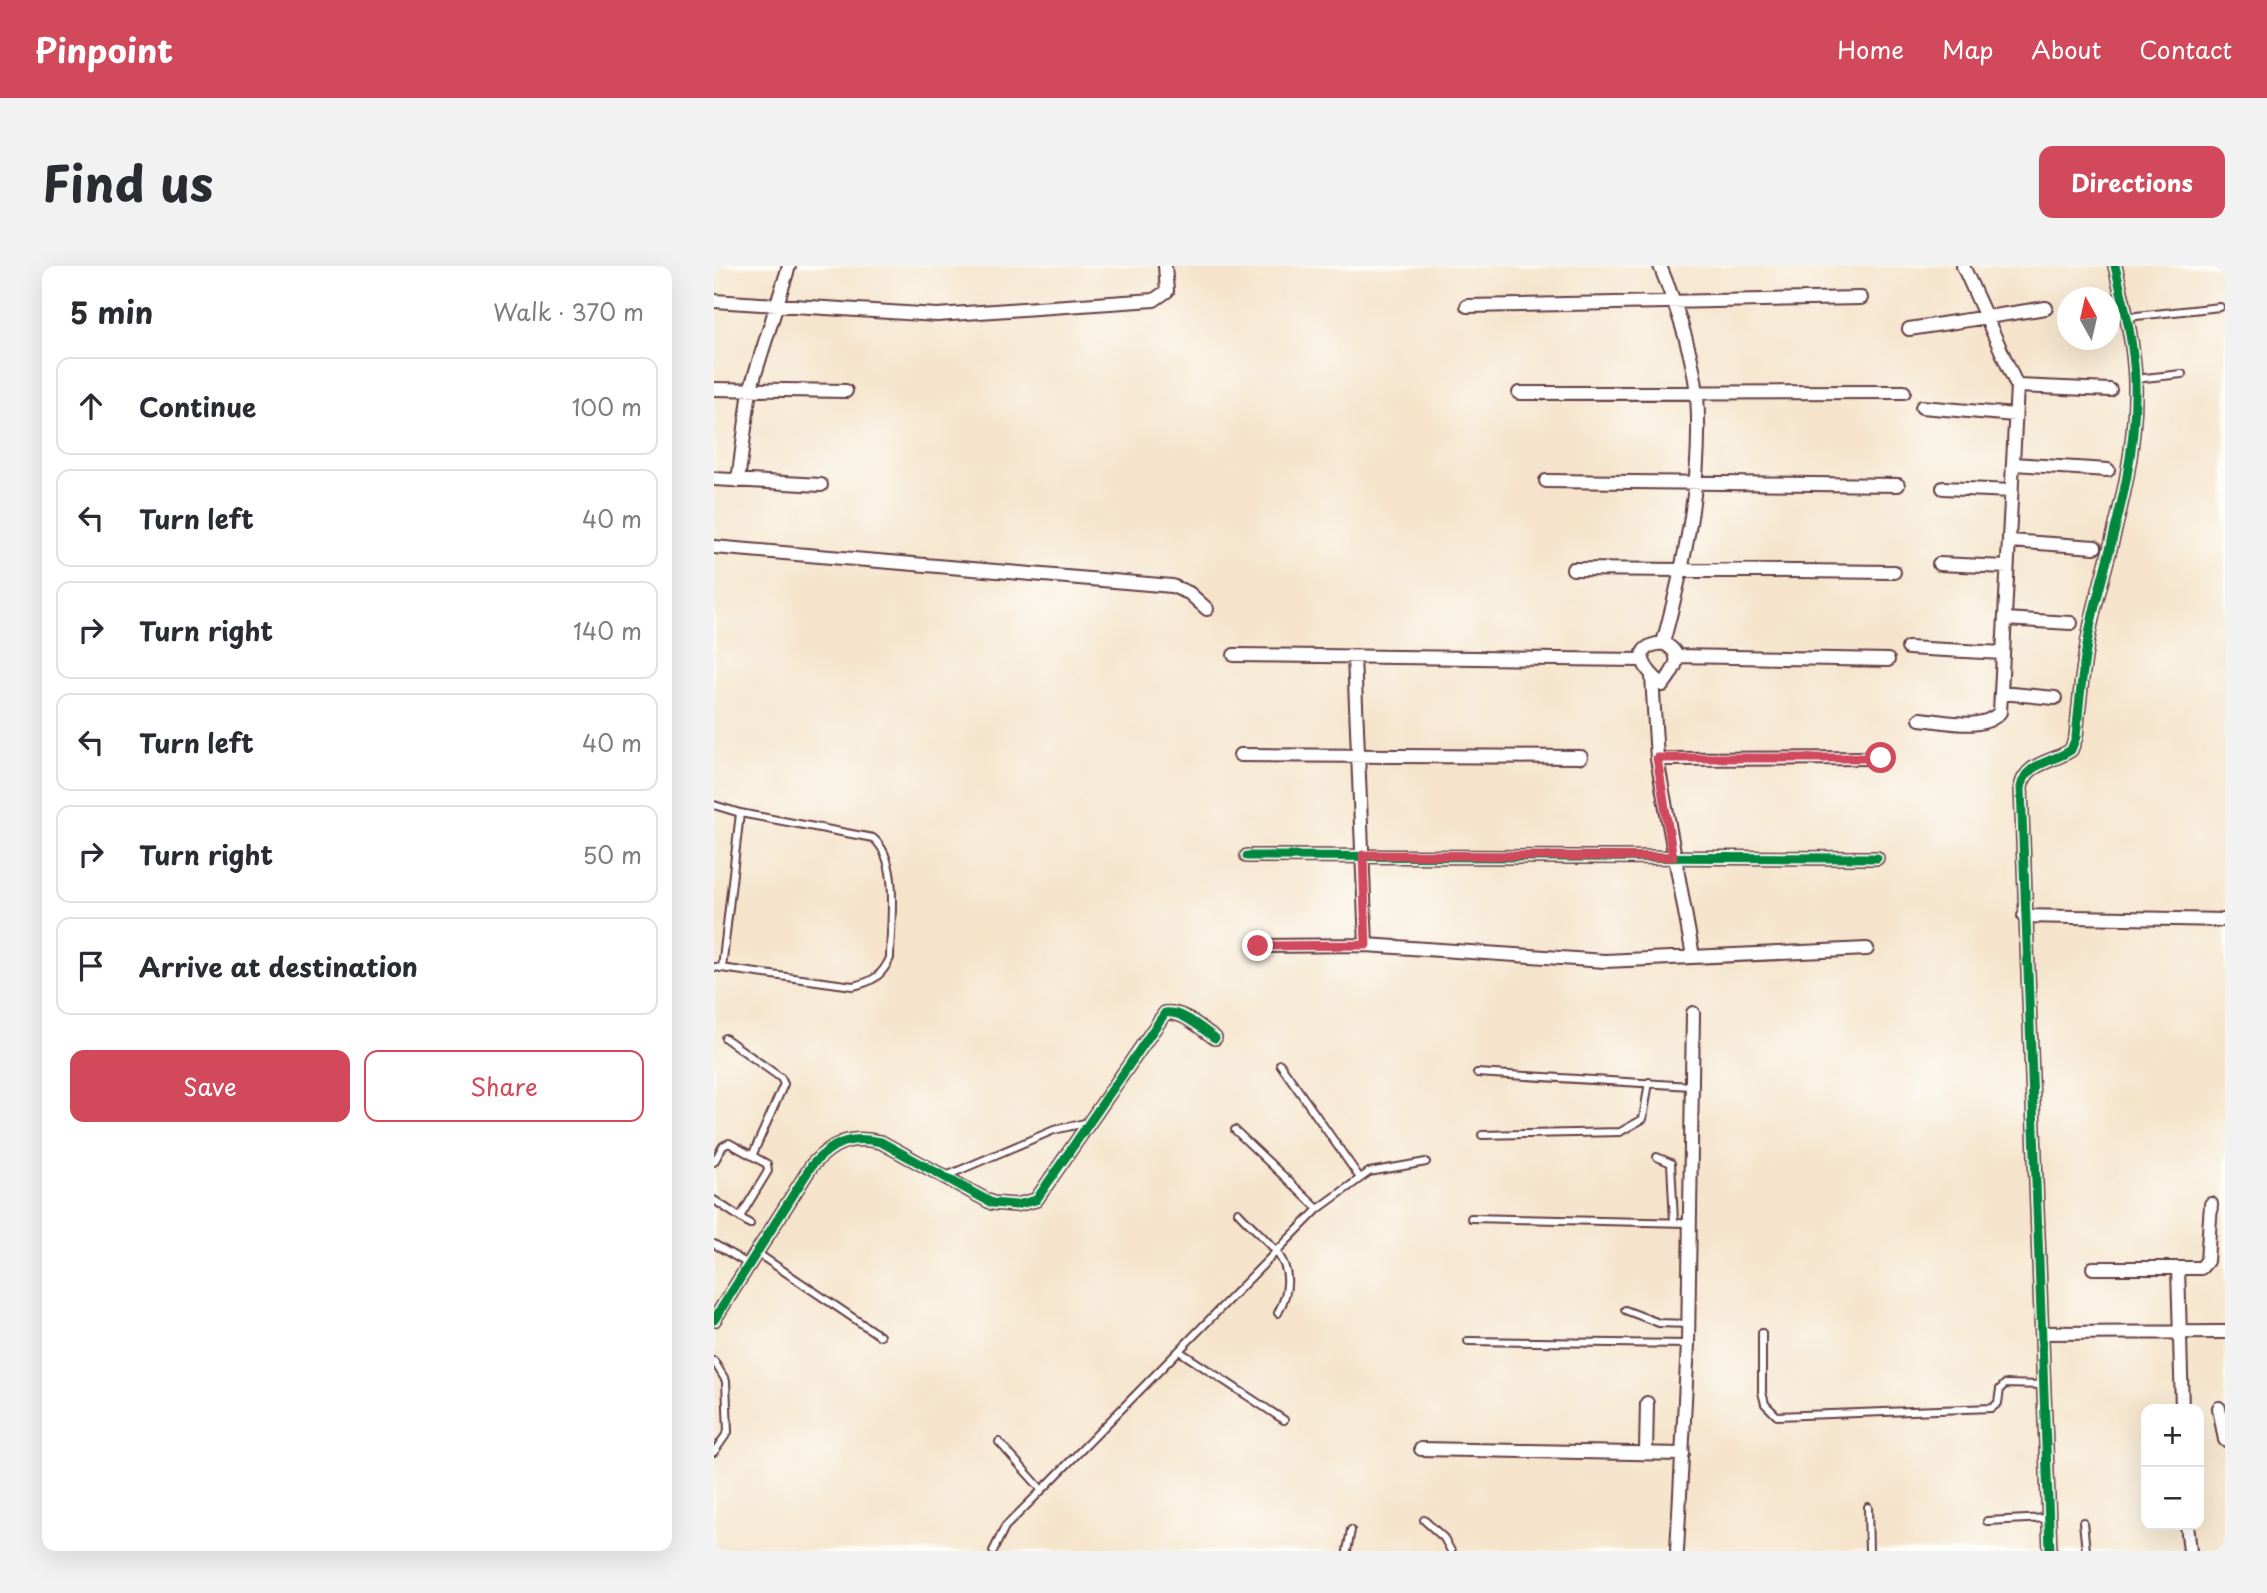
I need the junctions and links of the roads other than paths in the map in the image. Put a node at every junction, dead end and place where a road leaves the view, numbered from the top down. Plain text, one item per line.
1 (789, 266) edge
2 (1165, 266) edge
3 (1660, 266) edge
4 (1963, 266) edge
5 (2116, 266) edge
6 (1861, 298) dead end
7 (714, 301) edge
8 (779, 303) junction
9 (1675, 303) junction
10 (1467, 306) dead end
11 (2220, 306) dead end
12 (2046, 308) dead end
13 (2127, 317) junction
14 (1988, 319) junction
15 (1909, 329) dead end
16 (2182, 374) dead end
17 (2135, 379) junction
18 (2017, 386) junction
19 (714, 388) edge
20 (750, 390) junction
21 (2110, 390) dead end
22 (846, 391) dead end
23 (1904, 392) dead end
24 (1519, 393) dead end
25 (1697, 393) junction
26 (1922, 407) dead end
27 (2015, 415) junction
28 (2013, 464) junction
29 (2108, 470) dead end
30 (714, 479) edge
31 (738, 481) junction
32 (1546, 481) dead end
33 (1696, 483) junction
34 (821, 485) dead end
35 (1898, 485) dead end
36 (1942, 488) dead end
37 (2011, 491) junction
38 (2009, 541) junction
39 (714, 547) edge
40 (2095, 547) dead end
41 (1939, 564) dead end
42 (2007, 568) junction
43 (1573, 569) dead end
44 (1683, 569) junction
45 (1894, 572) dead end
46 (1207, 609) dead end
47 (2005, 619) junction
48 (2071, 623) dead end
49 (1663, 643) junction
50 (1909, 648) dead end
51 (2003, 653) junction
52 (1234, 655) dead end
53 (1677, 656) junction
54 (1354, 657) junction
55 (1642, 660) junction
56 (1888, 660) dead end
57 (1652, 676) junction
58 (2001, 693) junction
59 (2055, 698) dead end
60 (1920, 719) dead end
61 (1358, 754) junction
62 (1240, 755) dead end
63 (1581, 757) dead end
64 (1657, 758) junction
65 (1881, 758) dead end
66 (714, 805) edge
67 (740, 813) junction
68 (1363, 855) junction
69 (1247, 856) dead end
70 (1673, 857) junction
71 (1877, 858) dead end
72 (2024, 916) junction
73 (2225, 920) edge
74 (1366, 945) junction
75 (1258, 946) dead end
76 (1867, 949) dead end
77 (1693, 956) junction
78 (718, 967) edge
79 (1693, 1013) dead end
80 (725, 1038) dead end
81 (1215, 1038) dead end
82 (1280, 1064) dead end
83 (1477, 1073) dead end
84 (1649, 1082) junction
85 (1692, 1086) junction
86 (1091, 1122) junction
87 (1235, 1130) dead end
88 (1482, 1135) dead end
89 (752, 1156) junction
90 (1657, 1157) dead end
91 (714, 1162) edge
92 (1426, 1162) dead end
93 (944, 1177) junction
94 (1360, 1178) junction
95 (714, 1200) edge
96 (2211, 1204) dead end
97 (1318, 1209) junction
98 (1238, 1212) dead end
99 (740, 1217) junction
100 (1471, 1218) dead end
101 (1674, 1222) junction
102 (1688, 1223) junction
103 (750, 1224) dead end
104 (714, 1244) edge
105 (755, 1252) junction
106 (1275, 1252) junction
107 (748, 1264) junction
108 (2093, 1268) dead end
109 (2178, 1269) junction
110 (1625, 1310) dead end
111 (1278, 1313) dead end
112 (714, 1320) edge
113 (1688, 1324) junction
114 (2225, 1332) edge
115 (1762, 1333) dead end
116 (2042, 1333) junction
117 (2179, 1333) junction
118 (880, 1336) dead end
119 (1468, 1341) dead end
120 (1688, 1344) junction
121 (1179, 1351) junction
122 (714, 1361) edge
123 (2044, 1385) junction
124 (1647, 1403) dead end
125 (2182, 1404) edge
126 (2219, 1408) dead end
127 (1284, 1420) dead end
128 (2225, 1440) edge
129 (999, 1442) dead end
130 (1421, 1449) dead end
131 (1646, 1451) junction
132 (714, 1452) edge
133 (1683, 1454) junction
134 (1042, 1490) junction
135 (1868, 1507) dead end
136 (2049, 1518) junction
137 (1424, 1520) dead end
138 (1987, 1521) dead end
139 (2083, 1522) dead end
140 (1351, 1530) dead end
141 (2188, 1530) edge
142 (993, 1551) edge
143 (1348, 1551) edge
144 (1451, 1551) edge
145 (1676, 1551) edge
146 (1869, 1551) edge
147 (2050, 1551) edge
148 (2086, 1551) edge
149 (2190, 1551) edge

1 - 8 street
2 - 8 street
3 - 9 street
4 - 14 street
5 - 13 street
6 - 9 street
7 - 8 street
8 - 20 street
9 - 10 street
9 - 25 street
11 - 13 lane
12 - 14 street
13 - 17 street
14 - 15 street
14 - 18 street
16 - 17 lane
17 - 72 street
18 - 21 street
18 - 27 street
19 - 20 street
20 - 22 street
20 - 31 street
23 - 25 street
24 - 25 street
25 - 33 street
26 - 27 street
27 - 28 street
28 - 29 street
28 - 37 street
30 - 31 street
31 - 34 street
32 - 33 street
33 - 35 street
33 - 44 street
36 - 37 street
37 - 38 street
38 - 40 street
38 - 42 street
39 - 46 street
41 - 42 street
42 - 47 street
43 - 44 street
44 - 45 street
44 - 49 street
47 - 48 street
47 - 51 street
49 - 53 street
49 - 55 street
50 - 51 street
51 - 58 street
52 - 54 street
53 - 56 street
53 - 57 street
54 - 55 street
54 - 61 street
55 - 57 street
57 - 64 street
58 - 59 street
58 - 60 street
61 - 62 street
61 - 63 street
61 - 68 street
64 - 65 street
64 - 70 street
66 - 67 lane
67 - 78 lane
67 - 78 lane
68 - 69 street
68 - 70 street
68 - 74 street
70 - 71 street
70 - 77 street
72 - 73 street
72 - 116 street
74 - 75 street
74 - 77 street
76 - 77 street
79 - 85 street
80 - 89 lane
81 - 86 street
82 - 94 lane
83 - 84 lane
84 - 85 lane
84 - 88 lane
85 - 102 street
86 - 93 lane
86 - 93 street
87 - 97 lane
89 - 91 lane
89 - 99 lane
90 - 101 lane
92 - 94 lane
93 - 105 street
94 - 97 lane
95 - 99 lane
96 - 109 street
97 - 106 lane
98 - 106 lane
99 - 103 lane
100 - 101 lane
101 - 102 lane
102 - 113 street
104 - 107 lane
105 - 107 street
105 - 118 lane
106 - 111 lane
106 - 121 lane
107 - 112 street
108 - 109 street
109 - 117 street
110 - 113 lane
113 - 120 street
114 - 117 street
115 - 123 lane
116 - 117 street
116 - 123 street
117 - 125 street
119 - 120 lane
120 - 133 street
121 - 127 lane
121 - 134 lane
122 - 132 lane
123 - 136 street
124 - 131 street
126 - 128 street
129 - 134 lane
130 - 131 street
131 - 133 street
133 - 145 street
134 - 142 lane
135 - 146 lane
136 - 138 lane
136 - 147 street
137 - 144 lane
139 - 148 lane
140 - 143 lane
141 - 149 street

